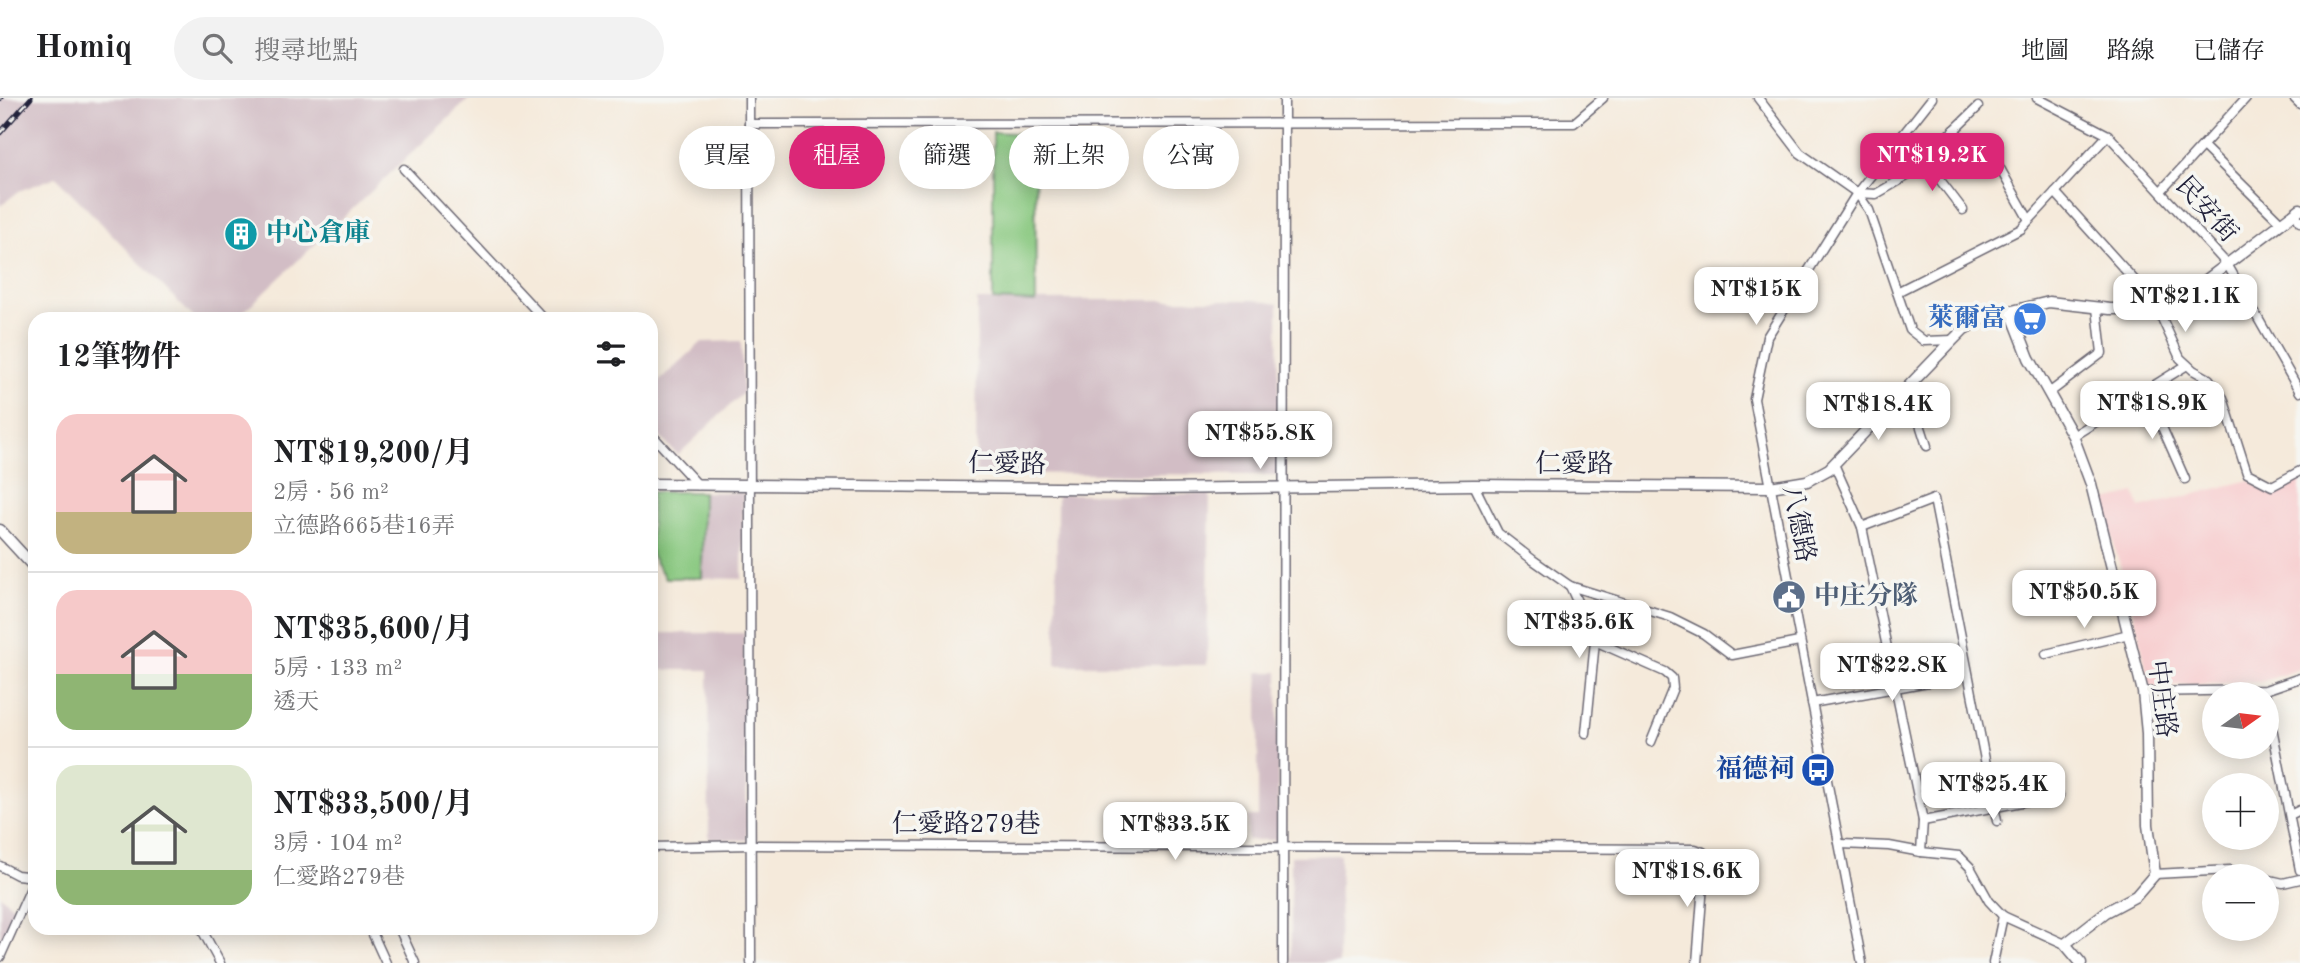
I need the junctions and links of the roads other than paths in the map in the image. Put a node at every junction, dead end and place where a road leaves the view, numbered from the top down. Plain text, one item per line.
1 (749, 98) edge
2 (1284, 98) edge
3 (1603, 98) edge
4 (1758, 98) edge
5 (1932, 98) edge
6 (2037, 98) edge
7 (2246, 98) edge
8 (2294, 98) edge
9 (2300, 104) edge
10 (1978, 107) dead end
11 (749, 124) junction
12 (1284, 124) junction
13 (1954, 130) junction
14 (2108, 135) junction
15 (2203, 146) junction
16 (1924, 159) junction
17 (404, 169) dead end
18 (2161, 191) junction
19 (2055, 192) junction
20 (1857, 194) junction
21 (1963, 210) dead end
22 (2298, 215) edge
23 (2029, 220) junction
24 (2281, 223) junction
25 (2227, 264) junction
26 (1897, 292) junction
27 (2155, 303) junction
28 (2097, 308) junction
29 (537, 312) edge
30 (2011, 312) junction
31 (1953, 340) junction
32 (2187, 365) junction
33 (1909, 387) junction
34 (2299, 389) edge
35 (2146, 391) junction
36 (2049, 393) junction
37 (2073, 436) junction
38 (658, 442) edge
39 (1927, 446) dead end
40 (1834, 464) junction
41 (2300, 471) edge
42 (2185, 479) dead end
43 (658, 484) edge
44 (750, 484) junction
45 (698, 485) junction
46 (1474, 485) junction
47 (1283, 486) junction
48 (1770, 487) junction
49 (1862, 527) junction
50 (0, 530) edge
51 (28, 560) edge
52 (1570, 586) junction
53 (2129, 634) junction
54 (1595, 641) junction
55 (1799, 642) junction
56 (2046, 654) dead end
57 (1967, 675) junction
58 (2300, 678) edge
59 (1895, 688) junction
60 (2279, 688) edge
61 (2143, 692) junction
62 (2202, 693) edge
63 (1812, 703) junction
64 (1586, 733) dead end
65 (1651, 743) dead end
66 (2279, 759) edge
67 (2059, 795) dead end
68 (1994, 807) junction
69 (2300, 810) edge
70 (2290, 815) junction
71 (1923, 821) junction
72 (1997, 821) dead end
73 (1841, 844) junction
74 (752, 845) junction
75 (658, 847) edge
76 (1282, 848) junction
77 (1921, 852) junction
78 (0, 866) edge
79 (2300, 870) edge
80 (2202, 871) edge
81 (2155, 874) junction
82 (28, 877) edge
83 (2300, 880) edge
84 (2279, 882) edge
85 (28, 894) edge
86 (2003, 916) junction
87 (205, 935) edge
88 (373, 935) edge
89 (402, 935) edge
90 (2065, 944) junction
91 (0, 957) edge
92 (220, 963) edge
93 (386, 963) edge
94 (415, 963) edge
95 (751, 963) edge
96 (1283, 963) edge
97 (1697, 963) edge
98 (1863, 963) edge
99 (1993, 963) edge
100 (2081, 963) edge

1 - 11 street
2 - 12 street
3 - 12 street
4 - 20 street
5 - 20 street, 八德路
6 - 14 street, 民安街
7 - 15 street
8 - 9 street
10 - 13 street
11 - 12 street
11 - 44 street
12 - 47 street
13 - 16 street
13 - 23 street
14 - 18 street, 民安街
14 - 19 street
15 - 18 street
15 - 24 street
16 - 20 street
16 - 21 street
17 - 29 street
18 - 25 street, 民安街
19 - 23 street
19 - 27 street
20 - 26 street
20 - 48 street, 八德路
22 - 24 street, 仁愛路
23 - 26 street
24 - 25 street, 仁愛路
25 - 27 street, 仁愛路
25 - 34 street, 民安街
26 - 31 street
27 - 28 street, 仁愛路
27 - 32 street
28 - 30 street, 仁愛路
28 - 36 street
30 - 31 street, 仁愛路
30 - 36 street, 中庄路
31 - 33 street, 仁愛路
32 - 35 street
32 - 41 street
33 - 39 street
33 - 40 street, 仁愛路
35 - 37 street
35 - 42 street
36 - 37 street, 中庄路
37 - 53 street, 中庄路
38 - 45 street
40 - 48 street, 仁愛路
40 - 49 street
43 - 45 street, 仁愛路
44 - 45 street, 仁愛路
44 - 47 street, 仁愛路
44 - 74 street
46 - 47 street, 仁愛路
46 - 48 street, 仁愛路
46 - 52 street
47 - 76 street
48 - 55 street, 八德路
49 - 57 street
49 - 59 street
50 - 51 street
52 - 54 street
52 - 55 street
53 - 56 street
53 - 61 street, 中庄路
54 - 64 street
54 - 65 street
55 - 63 street, 八德路
57 - 59 street
57 - 68 street
58 - 60 street
59 - 63 street
59 - 71 street
61 - 62 street
61 - 81 street, 中庄路
63 - 73 street, 八德路
66 - 70 street
67 - 68 street
68 - 71 street
68 - 72 street
69 - 70 street
70 - 79 street
71 - 77 street
73 - 77 street
73 - 98 street, 八德路
74 - 75 street, 仁愛路279巷
74 - 76 street, 仁愛路279巷
74 - 95 street
76 - 96 street
76 - 97 street, 仁愛路279巷
77 - 86 street
78 - 82 street
80 - 81 street
81 - 90 street
83 - 84 street
85 - 91 street
86 - 90 street
86 - 99 street
87 - 92 street
88 - 93 street
89 - 94 street
90 - 100 street

